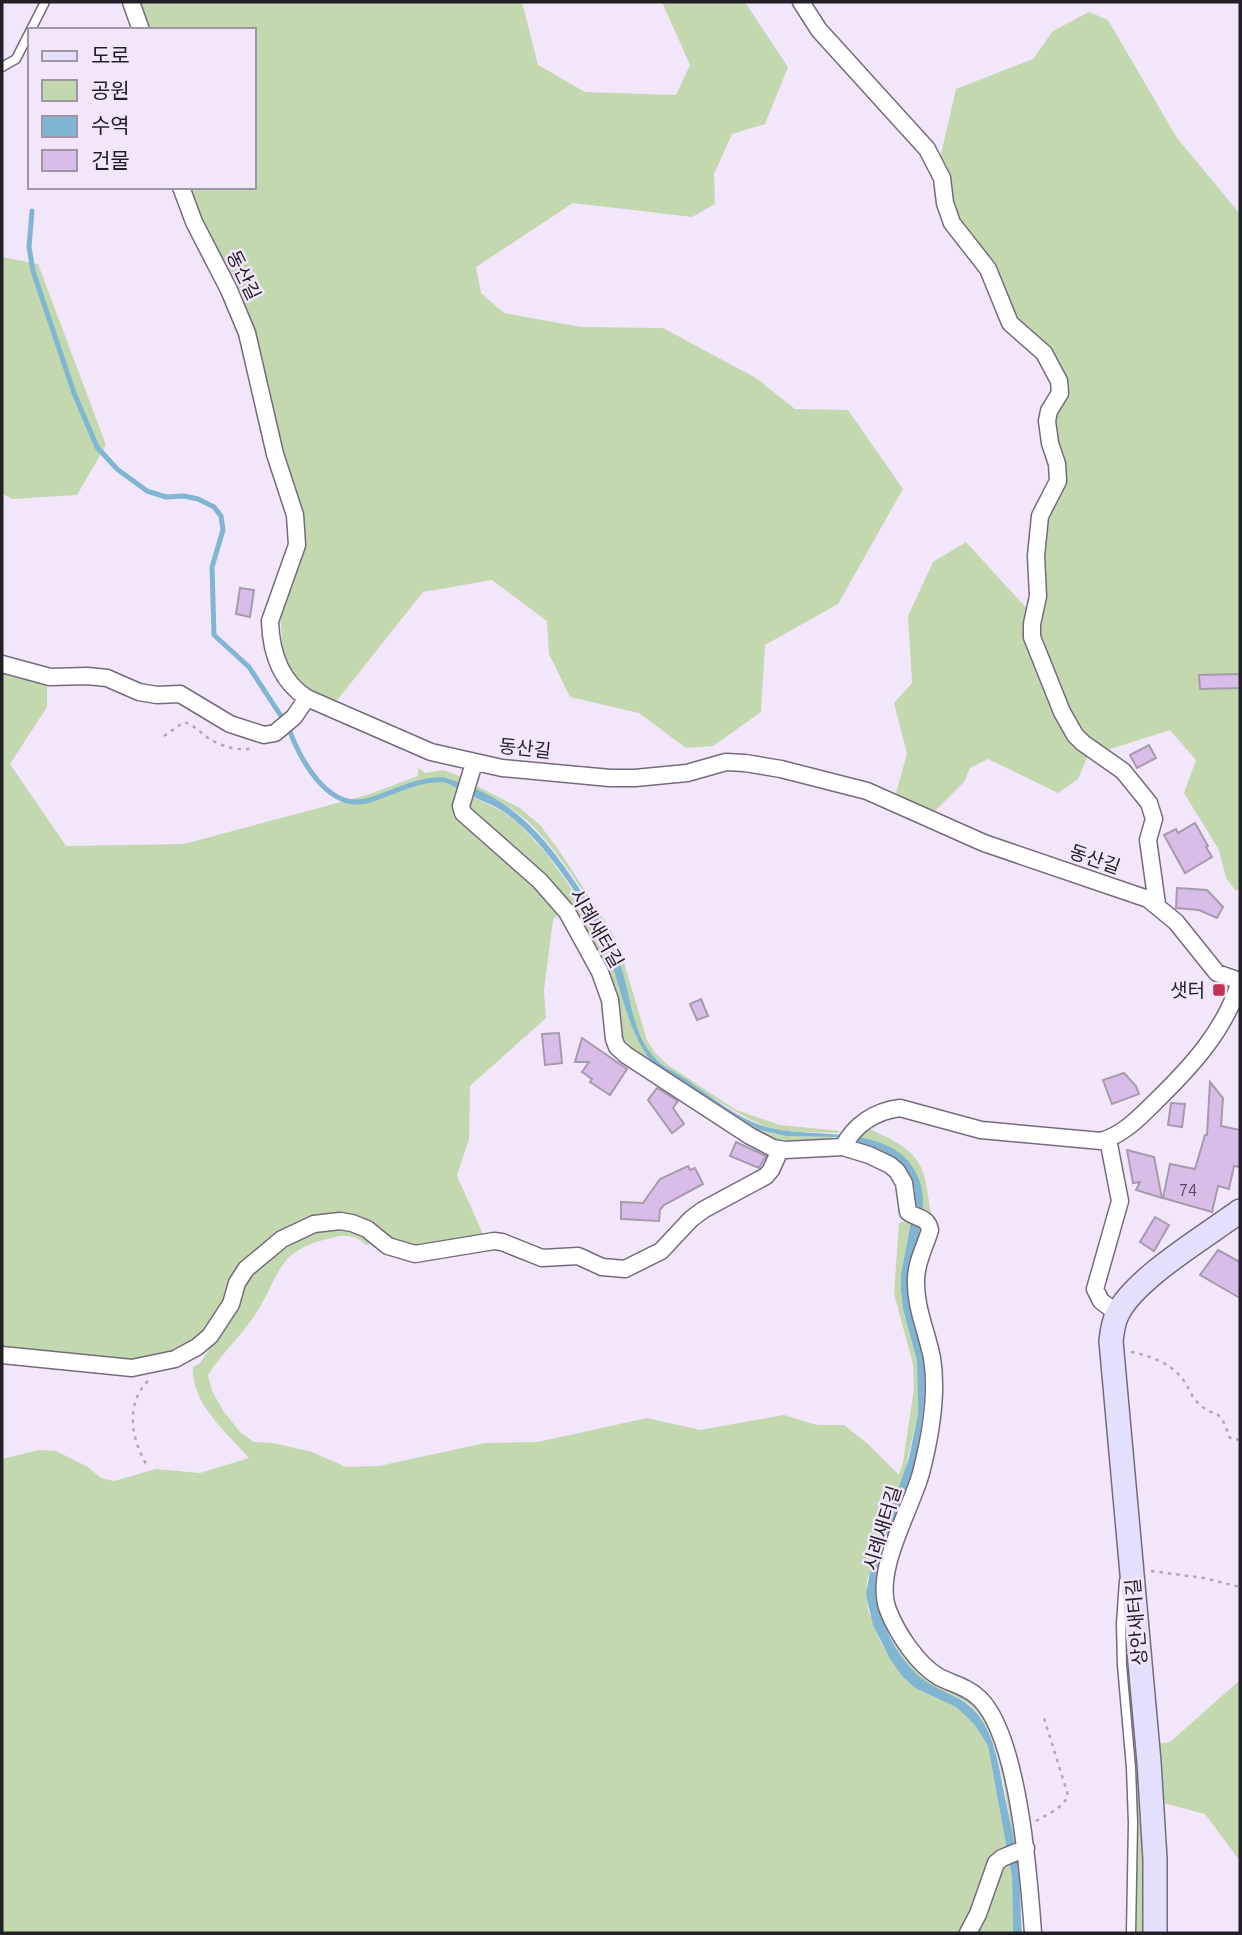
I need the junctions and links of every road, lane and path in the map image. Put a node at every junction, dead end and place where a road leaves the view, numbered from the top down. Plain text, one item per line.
1 (45, 2) edge
2 (131, 2) edge
3 (800, 2) edge
4 (32, 28) edge
5 (140, 28) edge
6 (28, 35) edge
7 (2, 66) edge
8 (182, 189) edge
9 (2, 664) edge
10 (307, 698) junction
11 (164, 736) dead end
12 (270, 736) junction
13 (474, 763) junction
14 (1157, 904) junction
15 (1240, 981) edge
16 (1108, 1139) junction
17 (846, 1140) junction
18 (780, 1150) junction
19 (1240, 1211) edge
20 (1117, 1313) junction
21 (1111, 1350) junction
22 (2, 1355) edge
23 (151, 1379) dead end
24 (1240, 1439) edge
25 (148, 1467) dead end
26 (1132, 1571) junction
27 (1240, 1587) edge
28 (1043, 1715) dead end
29 (1022, 1830) junction
30 (1017, 1851) junction
31 (968, 1933) edge
32 (1033, 1933) edge
33 (1132, 1933) edge
34 (1156, 1933) edge

1 - 4 lane
2 - 5 street
3 - 14 street
6 - 7 lane
8 - 10 street, 동산길
9 - 12 street
10 - 12 street
10 - 13 street, 동산길
11 - 12 path
13 - 14 street, 동산길
13 - 18 street, 시례새터길
14 - 15 street, 동산길
15 - 16 street
16 - 17 street
16 - 20 street
17 - 18 street, 시례새터길
17 - 29 street, 시례새터길
18 - 22 street
19 - 20 street
20 - 21 street, 상안새터길
21 - 24 path
21 - 26 street, 상안새터길
23 - 25 path
26 - 27 path
26 - 33 lane
26 - 34 street, 상안새터길
28 - 29 path
29 - 30 street, 시례새터길
30 - 31 street
30 - 32 street, 시례새터길

